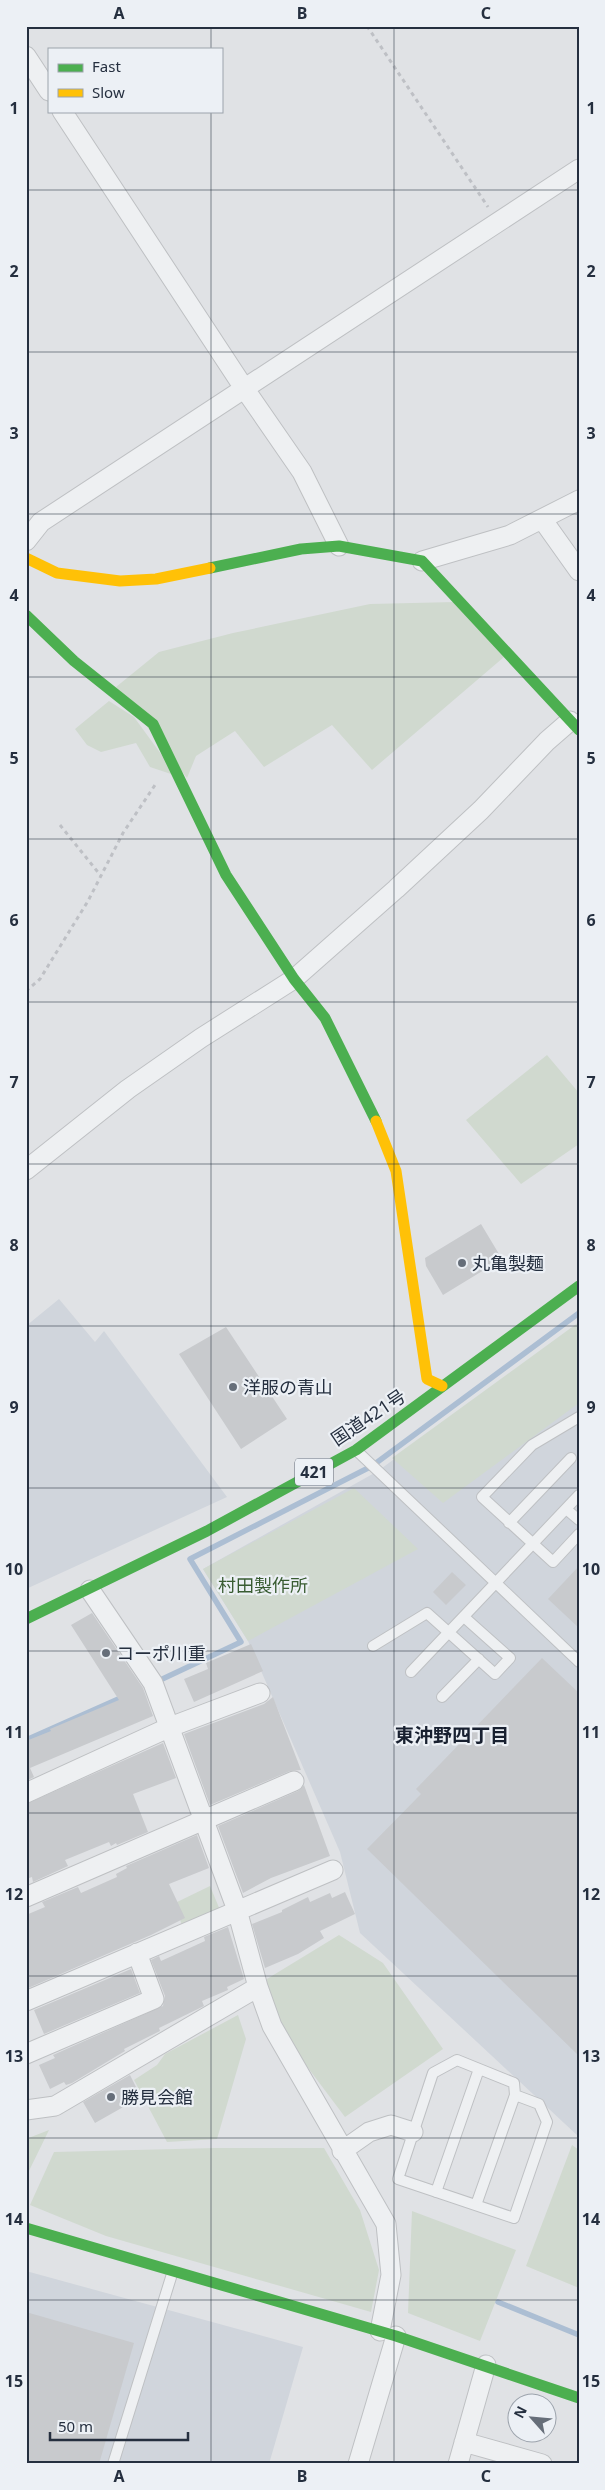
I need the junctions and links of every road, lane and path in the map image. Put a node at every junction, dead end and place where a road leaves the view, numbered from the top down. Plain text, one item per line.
1 (367, 26) edge
2 (26, 56) edge
3 (48, 89) edge
4 (63, 112) edge
5 (579, 169) edge
6 (498, 222) junction
7 (244, 388) junction
8 (579, 500) edge
9 (542, 519) junction
10 (26, 541) edge
11 (339, 546) junction
12 (26, 558) edge
13 (422, 561) junction
14 (579, 571) edge
15 (26, 615) edge
16 (575, 726) edge
17 (170, 757) junction
18 (60, 825) dead end
19 (101, 876) junction
20 (294, 979) junction
21 (26, 991) edge
22 (26, 1170) edge
23 (579, 1286) edge
24 (442, 1386) junction
25 (579, 1417) edge
26 (356, 1450) junction
27 (571, 1458) dead end
28 (579, 1495) edge
29 (566, 1509) junction
30 (579, 1520) edge
31 (509, 1523) junction
32 (579, 1534) edge
33 (533, 1544) junction
34 (496, 1584) junction
35 (90, 1590) junction
36 (464, 1617) junction
37 (26, 1619) edge
38 (449, 1633) junction
39 (373, 1646) dead end
40 (479, 1659) junction
41 (579, 1662) edge
42 (411, 1672) dead end
43 (260, 1693) dead end
44 (442, 1697) dead end
45 (170, 1727) junction
46 (294, 1781) dead end
47 (26, 1793) edge
48 (204, 1820) junction
49 (333, 1870) dead end
50 (26, 1896) edge
51 (237, 1910) junction
52 (137, 1953) junction
53 (258, 1987) junction
54 (26, 2001) edge
55 (26, 2054) edge
56 (479, 2068) junction
57 (515, 2094) junction
58 (26, 2110) edge
59 (413, 2132) junction
60 (342, 2151) junction
61 (436, 2192) junction
62 (476, 2205) junction
63 (26, 2228) edge
64 (172, 2272) junction
65 (388, 2333) junction
66 (486, 2366) junction
67 (579, 2398) edge
68 (464, 2442) junction
69 (113, 2464) edge
70 (358, 2464) edge
71 (458, 2464) edge
72 (542, 2464) edge

1 - 6 path
2 - 3 street
4 - 7 street
5 - 6 street
6 - 7 street
7 - 10 street
7 - 11 street
8 - 9 street
9 - 13 street
9 - 14 street
11 - 12 main road
11 - 13 main road
13 - 16 main road
15 - 17 main road
16 - 20 street
17 - 19 path
17 - 20 main road
18 - 19 path
19 - 21 path
20 - 22 street
20 - 24 main road
23 - 24 main road, 国道421号 / 421
24 - 26 main road, 国道421号 / 421
25 - 31 lane
26 - 34 lane
26 - 35 main road, 国道421号 / 421
27 - 31 lane
28 - 29 lane
29 - 30 lane
29 - 33 lane
31 - 33 lane
32 - 33 lane
33 - 34 lane
34 - 36 lane
34 - 41 lane
35 - 37 main road, 国道421号 / 421
35 - 45 street
36 - 38 lane
36 - 40 lane
38 - 39 lane
38 - 40 lane
38 - 42 lane
40 - 44 lane
43 - 45 street
45 - 47 street
45 - 48 street
46 - 48 street
48 - 50 street
48 - 51 street
49 - 51 street
51 - 52 street
51 - 53 street
52 - 54 street
52 - 55 street
53 - 58 street
53 - 60 street
56 - 57 lane
56 - 59 lane
56 - 61 lane
57 - 62 lane
57 - 62 lane
59 - 60 street
59 - 61 lane
60 - 65 street
61 - 62 lane
63 - 64 main road
64 - 65 main road
64 - 69 lane
65 - 66 main road
65 - 70 street
66 - 67 main road
66 - 68 street
68 - 71 street
68 - 72 street

